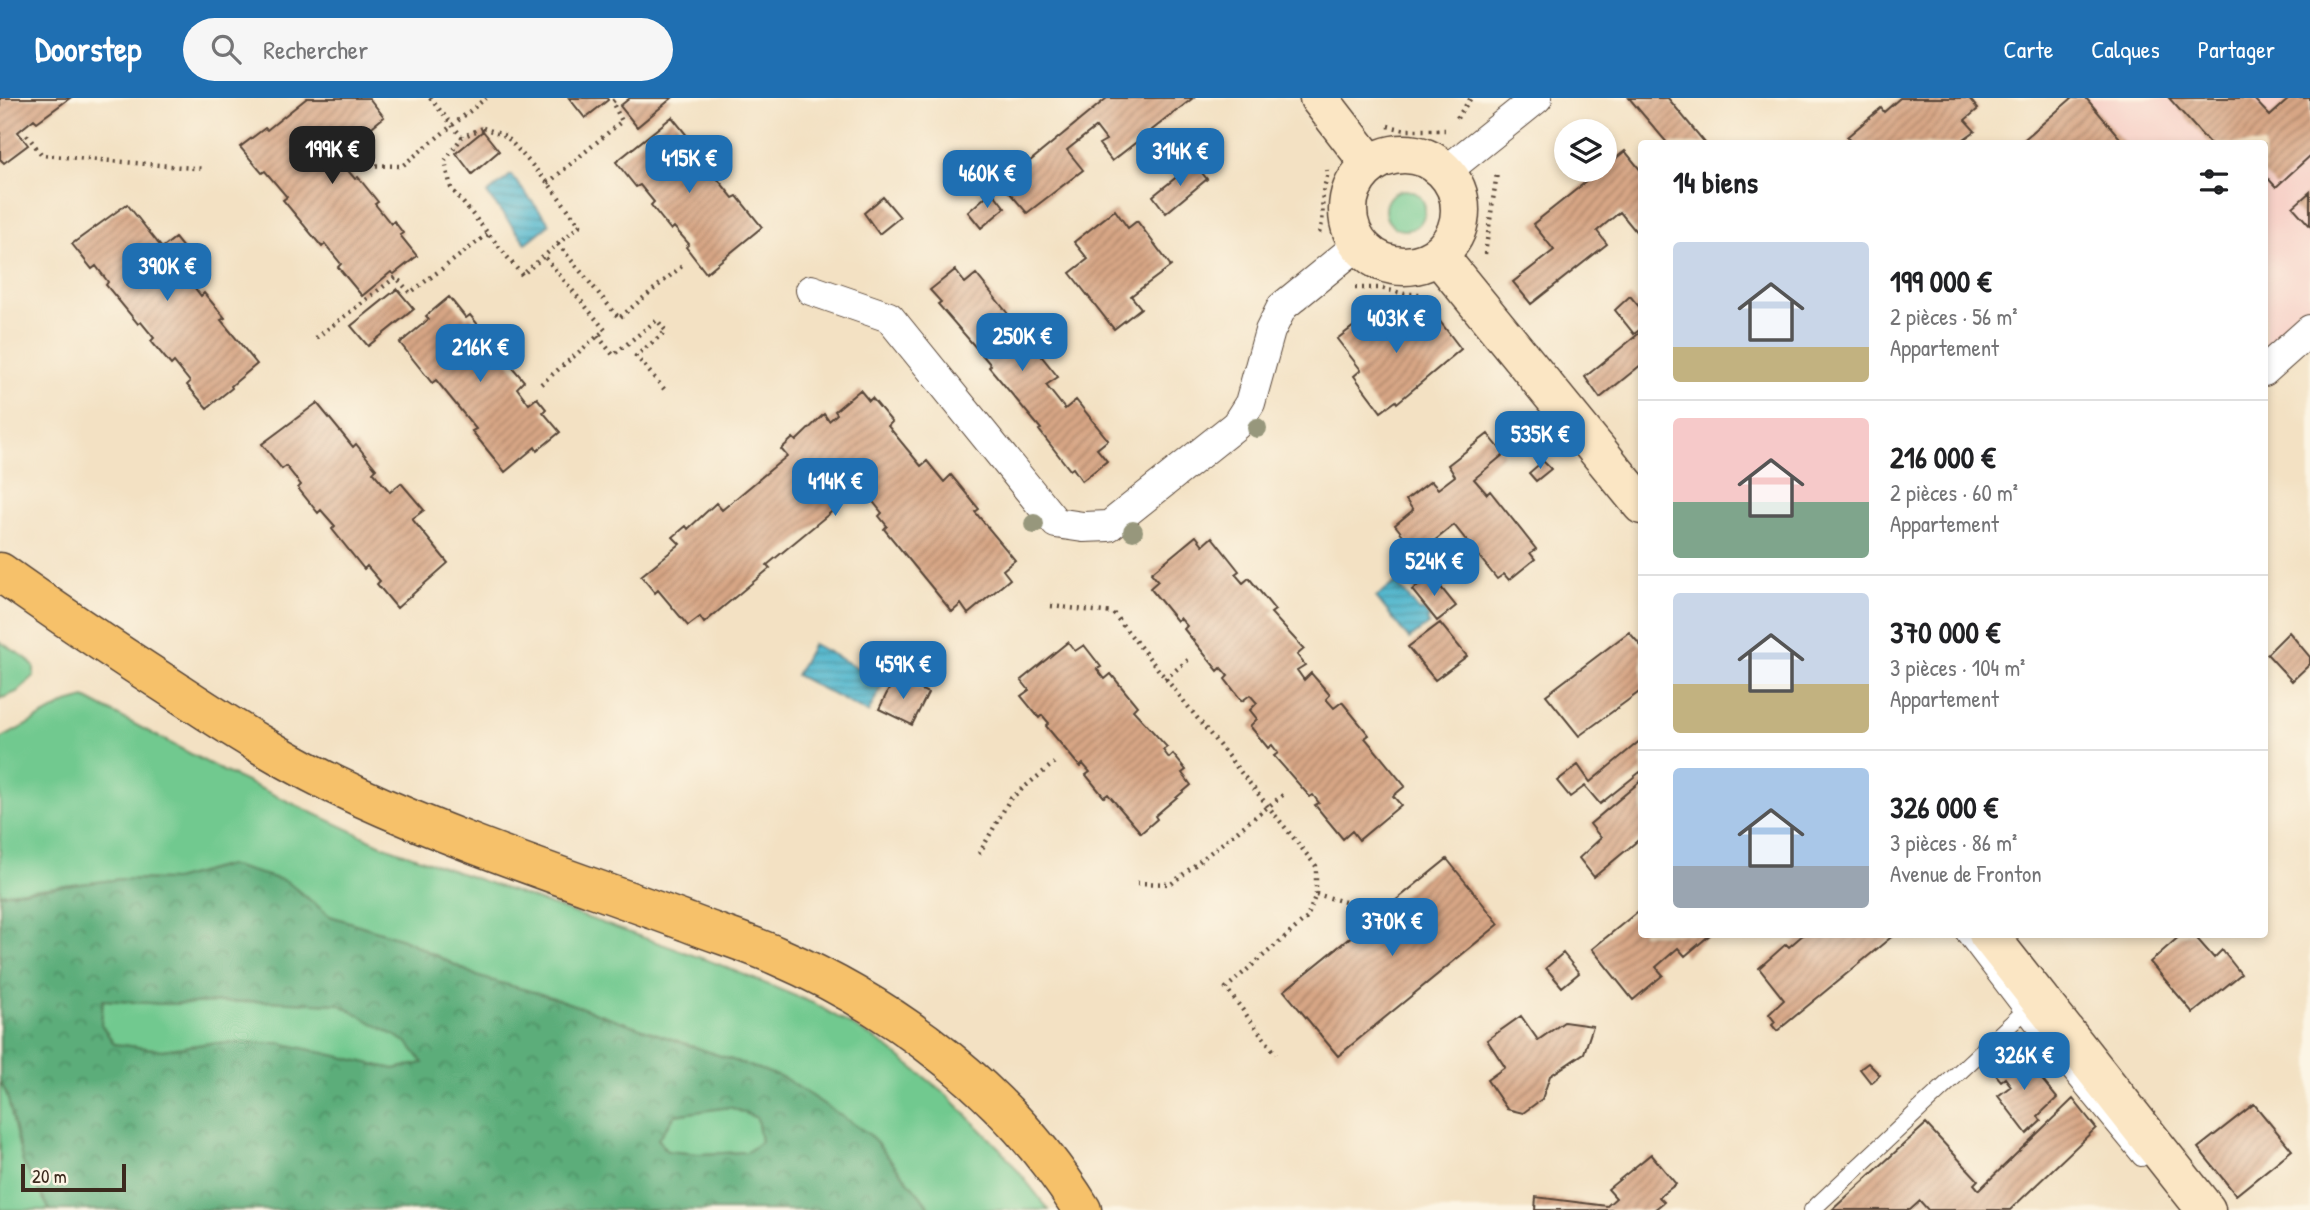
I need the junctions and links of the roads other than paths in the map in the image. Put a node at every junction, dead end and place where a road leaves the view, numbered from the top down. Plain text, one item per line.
1 (1319, 98) edge
2 (1537, 98) edge
3 (1370, 164) junction
4 (1445, 172) junction
5 (1359, 245) junction
6 (1449, 268) junction
7 (811, 290) dead end
8 (2310, 330) edge
9 (2268, 367) edge
10 (1638, 500) edge
11 (0, 572) edge
12 (1968, 938) edge
13 (1990, 938) edge
14 (2031, 1005) junction
15 (2148, 1168) dead end
16 (1082, 1210) edge
17 (1812, 1210) edge
18 (2206, 1210) edge

1 - 3 main road
2 - 4 street
3 - 4 main road
3 - 5 main road
4 - 6 main road
5 - 6 main road
5 - 7 street
6 - 10 main road
8 - 9 street
11 - 16 highway
12 - 14 lane
13 - 14 main road
14 - 15 lane
14 - 17 lane
14 - 18 main road

